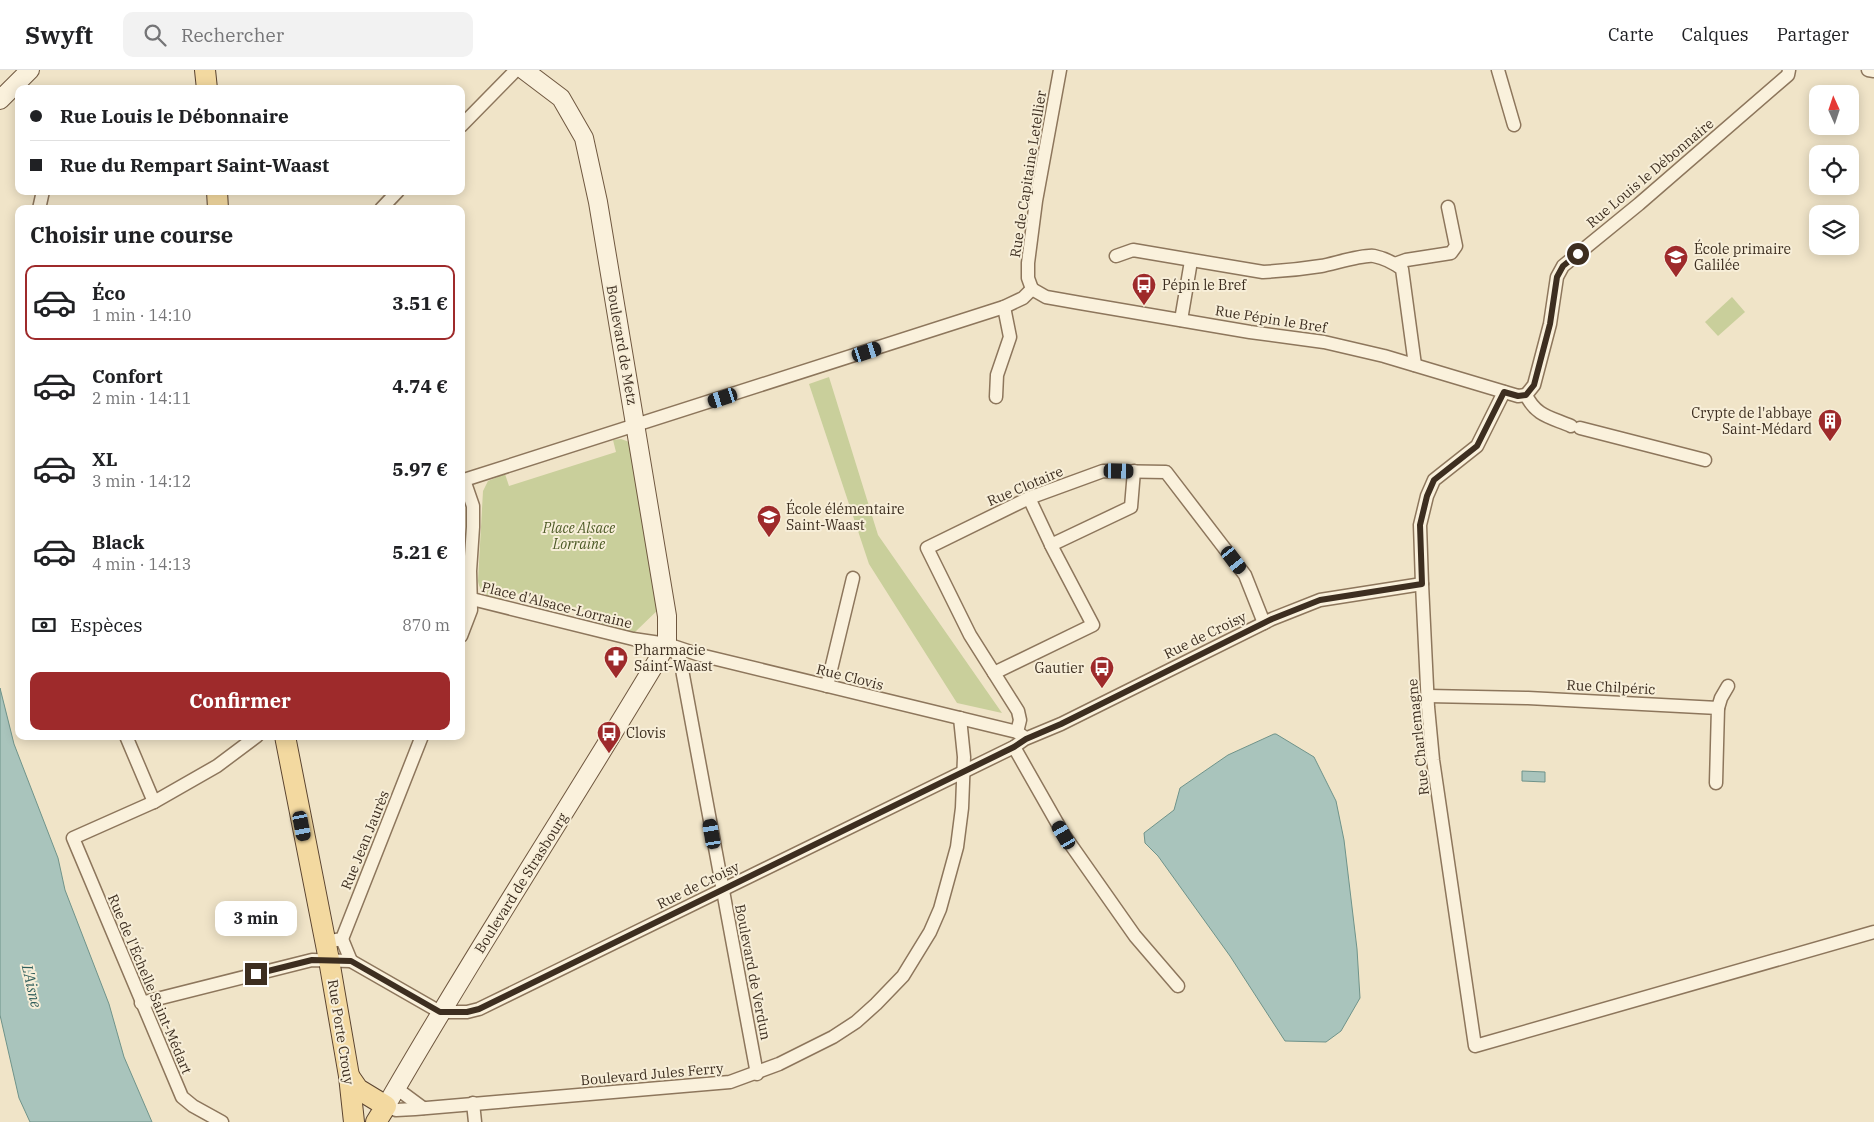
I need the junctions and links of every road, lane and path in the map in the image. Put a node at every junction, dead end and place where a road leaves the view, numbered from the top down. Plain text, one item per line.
1 (30, 70) edge
2 (205, 70) edge
3 (516, 70) edge
4 (524, 70) edge
5 (1060, 70) edge
6 (1498, 70) edge
7 (1789, 70) edge
8 (1868, 70) edge
9 (1874, 71) edge
10 (207, 85) edge
11 (0, 100) edge
12 (465, 122) edge
13 (1514, 125) dead end
14 (394, 195) edge
15 (385, 205) edge
16 (1448, 207) dead end
17 (1116, 256) dead end
18 (1191, 261) junction
19 (1395, 264) junction
20 (1032, 289) junction
21 (1009, 305) junction
22 (1181, 320) junction
23 (1415, 365) junction
24 (1504, 392) junction
25 (1526, 395) junction
26 (996, 397) dead end
27 (636, 426) junction
28 (1705, 460) dead end
29 (1134, 471) junction
30 (465, 475) edge
31 (465, 482) edge
32 (1029, 498) junction
33 (1052, 547) junction
34 (853, 578) dead end
35 (1422, 584) junction
36 (468, 593) edge
37 (1264, 623) junction
38 (465, 626) edge
39 (666, 644) junction
40 (994, 673) junction
41 (827, 686) junction
42 (1728, 686) dead end
43 (1428, 696) junction
44 (1718, 708) junction
45 (960, 718) junction
46 (1021, 735) junction
47 (128, 740) edge
48 (252, 740) edge
49 (286, 740) edge
50 (420, 740) edge
51 (1014, 747) junction
52 (964, 770) junction
53 (1716, 783) dead end
54 (154, 802) junction
55 (723, 889) junction
56 (1874, 932) edge
57 (332, 947) junction
58 (351, 961) junction
59 (1178, 986) dead end
60 (141, 1003) junction
61 (440, 1012) junction
62 (757, 1074) junction
63 (349, 1076) junction
64 (396, 1088) junction
65 (473, 1103) junction
66 (423, 1108) junction
67 (381, 1114) edge
68 (222, 1122) edge
69 (354, 1122) edge
70 (475, 1122) edge

1 - 11 main road
2 - 10 main road
3 - 12 street
4 - 27 main road, Boulevard de Metz
5 - 20 street, Rue de Capitaine Letellier
6 - 13 street
7 - 25 street, Rue Louis le Débonnaire
8 - 9 street
14 - 15 street
16 - 19 street
17 - 18 street
18 - 19 street
18 - 22 street
19 - 23 street
20 - 21 street
20 - 22 street, Rue Pépin le Bref
21 - 26 street
21 - 27 street, Place d'Alsace-Lorraine
22 - 23 street, Rue Pépin le Bref
23 - 24 street, Rue Pépin le Bref
24 - 25 street, Rue Pépin le Bref
24 - 35 street, Rue Charlemagne
25 - 28 street
27 - 30 street, Place d'Alsace-Lorraine
27 - 39 main road, Boulevard de Metz
29 - 32 street, Rue Clotaire
29 - 33 street
29 - 37 street, Rue Clotaire
31 - 36 street, Place d'Alsace-Lorraine
32 - 33 street
32 - 40 street, Rue Clotaire
33 - 40 street
34 - 41 street
35 - 37 street, Rue de Croisy
35 - 43 street, Rue Charlemagne
36 - 38 street
36 - 39 street, Place d'Alsace-Lorraine
37 - 46 street, Rue de Croisy
39 - 41 street, Rue Clovis
39 - 55 street, Boulevard de Verdun
39 - 61 main road, Boulevard de Strasbourg
40 - 46 street, Rue Clotaire
41 - 45 street, Rue Clovis
42 - 44 street
43 - 44 street, Rue Chilpéric
43 - 56 street, Rue Charlemagne
44 - 53 street
45 - 46 street, Rue Clovis
45 - 52 street
46 - 51 street, Rue de Croisy
47 - 54 street
48 - 54 street
49 - 57 main road, Rue Porte Crouy
50 - 57 street, Rue Jean Jaurès
51 - 52 street, Rue de Croisy
51 - 59 street
52 - 55 street, Rue de Croisy
52 - 62 street, Boulevard Jules Ferry
54 - 60 street, Rue de l'Échelle Saint-Médart
55 - 61 street, Rue de Croisy
55 - 62 street, Boulevard de Verdun
57 - 58 street
57 - 58 street
57 - 60 street
57 - 63 main road, Rue Porte Crouy
58 - 61 street
60 - 68 street, Rue de l'Échelle Saint-Médart
61 - 64 main road, Boulevard de Strasbourg
62 - 65 street, Boulevard Jules Ferry
63 - 67 main road
63 - 69 main road, Rue Porte Crouy
64 - 66 street
64 - 67 main road, Boulevard de Strasbourg
65 - 66 street, Boulevard Jules Ferry
65 - 70 street
66 - 67 street, Boulevard Jules Ferry

